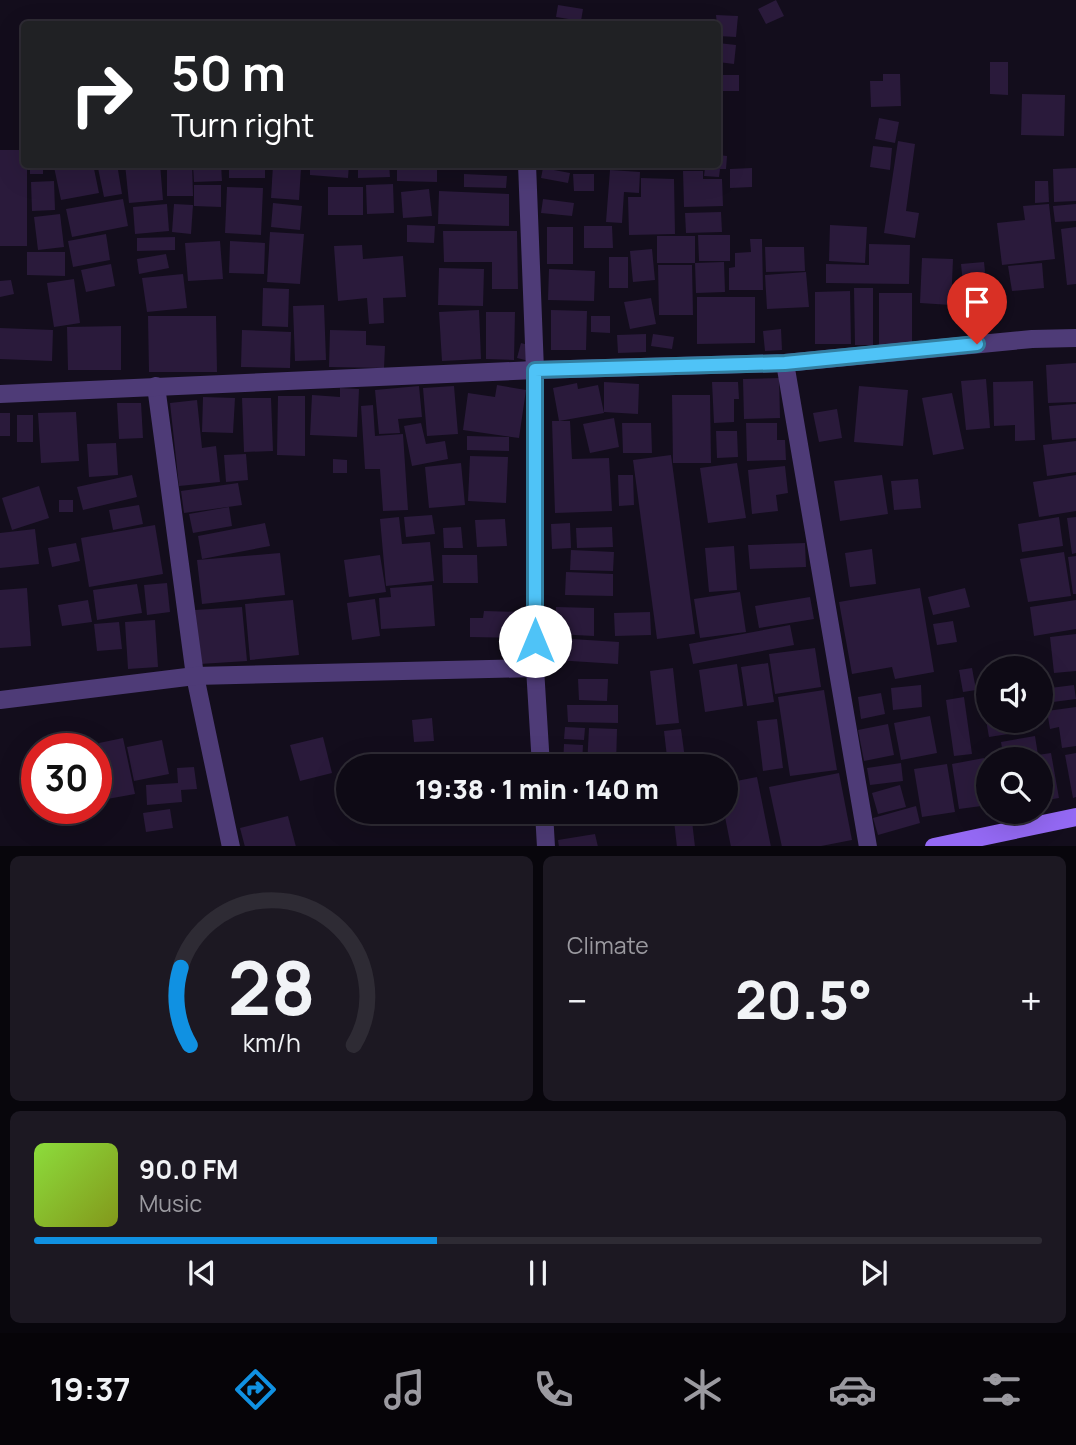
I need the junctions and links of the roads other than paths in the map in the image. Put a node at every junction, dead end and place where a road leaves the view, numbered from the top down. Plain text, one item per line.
1 (527, 168) edge
2 (1076, 338) edge
3 (785, 363) junction
4 (535, 370) junction
5 (156, 386) junction
6 (0, 394) edge
7 (535, 668) junction
8 (195, 676) junction
9 (0, 701) edge
10 (540, 754) edge
11 (1076, 817) edge
12 (545, 824) edge
13 (231, 846) edge
14 (546, 846) edge
15 (868, 846) edge
16 (934, 846) edge

1 - 4 street
2 - 3 street
3 - 4 street
3 - 15 street
4 - 5 street
4 - 7 street
5 - 6 street
5 - 8 street
7 - 8 street
7 - 10 street
8 - 9 street
8 - 13 street
11 - 16 main road
12 - 14 street

